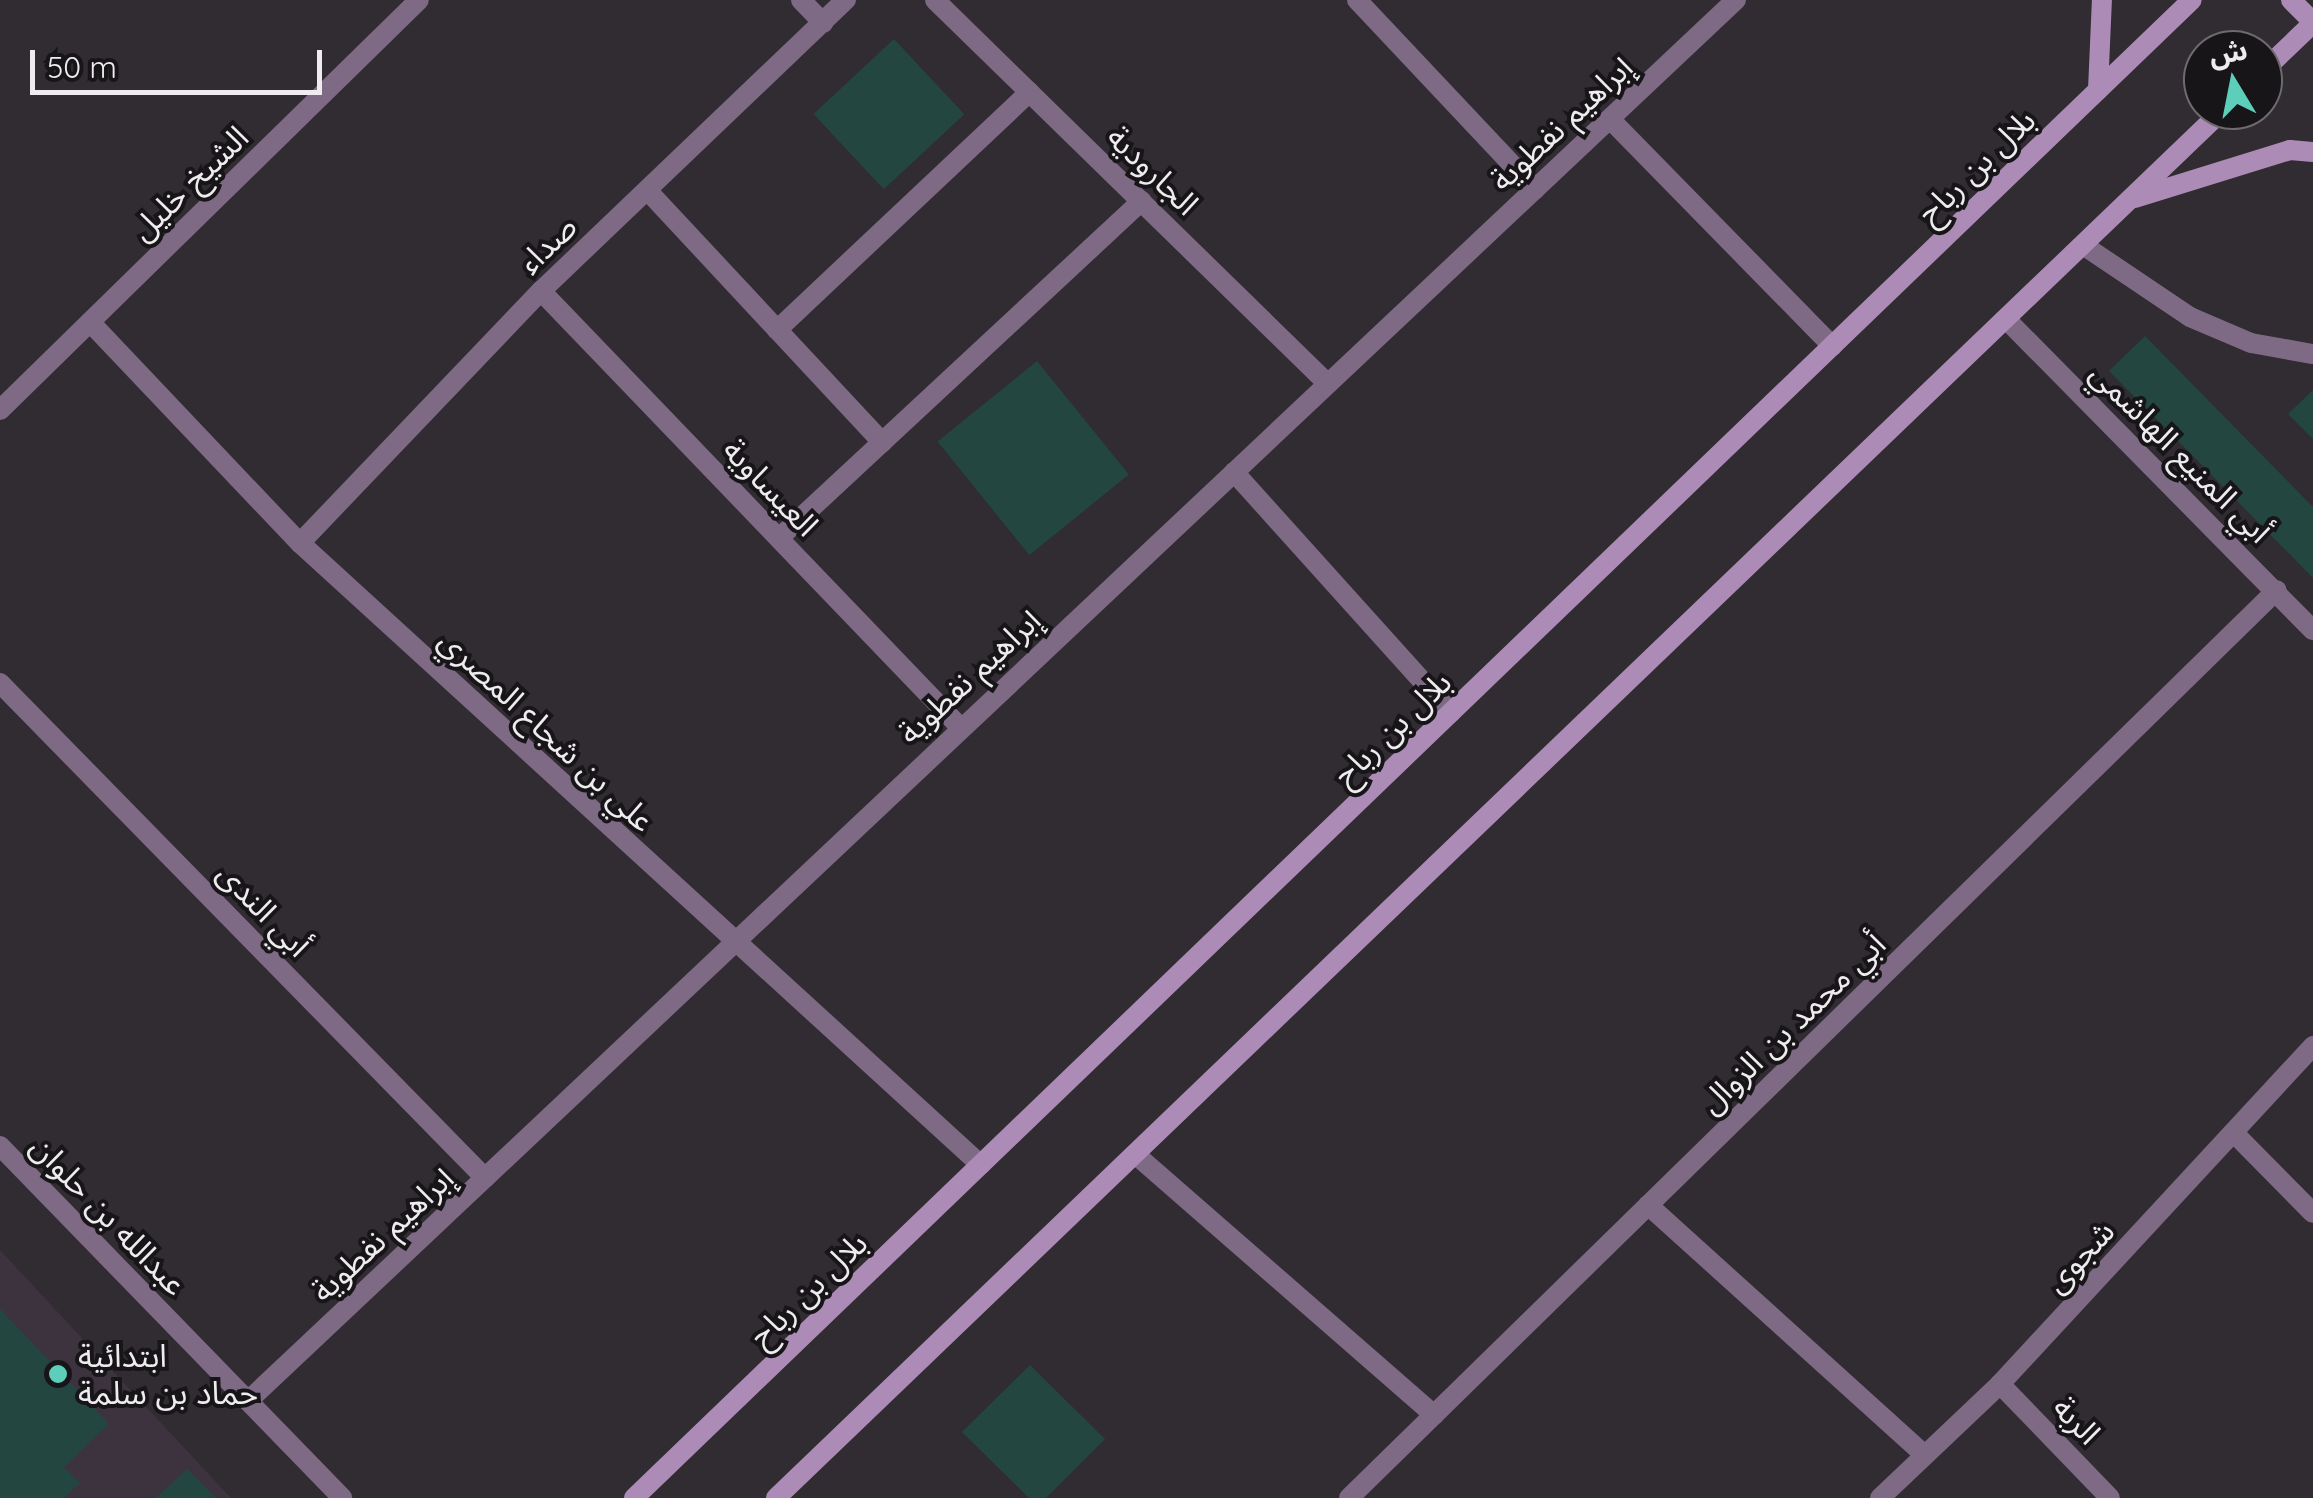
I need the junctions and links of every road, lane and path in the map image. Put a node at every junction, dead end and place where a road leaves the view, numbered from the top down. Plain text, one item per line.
1 (418, 0) edge
2 (800, 0) edge
3 (846, 0) edge
4 (935, 0) edge
5 (1357, 0) edge
6 (1736, 0) edge
7 (2102, 0) edge
8 (2192, 0) edge
9 (2291, 0) edge
10 (823, 23) junction
11 (2313, 23) edge
12 (2283, 52) edge
13 (2098, 90) junction
14 (1030, 92) junction
15 (1610, 119) junction
16 (2202, 130) edge
17 (2313, 152) edge
18 (1535, 189) junction
19 (647, 190) junction
20 (2129, 200) junction
21 (1142, 201) junction
22 (2082, 244) junction
23 (542, 290) junction
24 (2006, 318) junction
25 (90, 322) junction
26 (778, 330) junction
27 (1832, 346) junction
28 (2313, 354) edge
29 (1328, 384) junction
30 (0, 410) edge
31 (882, 442) junction
32 (1234, 472) junction
33 (779, 538) junction
34 (300, 543) junction
35 (2277, 590) junction
36 (2313, 630) edge
37 (2, 688) edge
38 (1450, 713) junction
39 (958, 725) junction
40 (737, 945) junction
41 (2313, 1046) edge
42 (2234, 1133) junction
43 (0, 1146) edge
44 (1135, 1154) junction
45 (980, 1165) junction
46 (485, 1178) junction
47 (1648, 1205) junction
48 (2313, 1213) edge
49 (2000, 1384) junction
50 (248, 1401) junction
51 (1434, 1415) junction
52 (1925, 1456) junction
53 (342, 1498) edge
54 (634, 1498) edge
55 (776, 1498) edge
56 (1349, 1498) edge
57 (1880, 1498) edge
58 (2110, 1498) edge

1 - 25 street, الشيخ خليل
2 - 10 street
3 - 10 street, صداء
4 - 14 street, الجارودية
5 - 18 street
6 - 15 street, إبراهيم نفطوية
7 - 13 main road
8 - 13 main road, بلال بن رباح
9 - 11 main road
10 - 19 street, صداء
11 - 12 main road
13 - 27 main road, بلال بن رباح
14 - 21 street, الجارودية
14 - 26 street
15 - 18 street, إبراهيم نفطوية
15 - 27 street
16 - 20 main road
17 - 20 main road
18 - 29 street, إبراهيم نفطوية
19 - 23 street, صداء
19 - 26 street
20 - 22 main road
21 - 29 street, الجارودية
21 - 31 street
22 - 24 main road
22 - 28 street
23 - 33 street, العيساوية
23 - 34 street, صداء
24 - 35 street, أبي المنيع الهاشمي
24 - 44 main road
25 - 30 street, الشيخ خليل
25 - 34 street, علي بن شجاع المصري
26 - 31 street
27 - 38 main road, بلال بن رباح
29 - 32 street, إبراهيم نفطوية
31 - 33 street
32 - 38 street
32 - 39 street, إبراهيم نفطوية
33 - 39 street, العيساوية
34 - 40 street, علي بن شجاع المصري
35 - 36 street, أبي المنيع الهاشمي
35 - 47 street, أبي محمد بن الزوال
37 - 46 street, أبي الندى
38 - 45 main road, بلال بن رباح
39 - 40 street, إبراهيم نفطوية
40 - 45 street, علي بن شجاع المصري
40 - 46 street, إبراهيم نفطوية
41 - 42 street, شجوى
42 - 48 street
42 - 49 street, شجوى
43 - 50 street, عبدالله بن حلوان
44 - 51 street
44 - 55 main road
45 - 54 main road, بلال بن رباح
46 - 50 street, إبراهيم نفطوية
47 - 51 street, أبي محمد بن الزوال
47 - 52 street
49 - 52 street, شجوى
49 - 58 street, الربة
50 - 53 street, عبدالله بن حلوان
51 - 56 street, أبي محمد بن الزوال
52 - 57 street, شجوى

